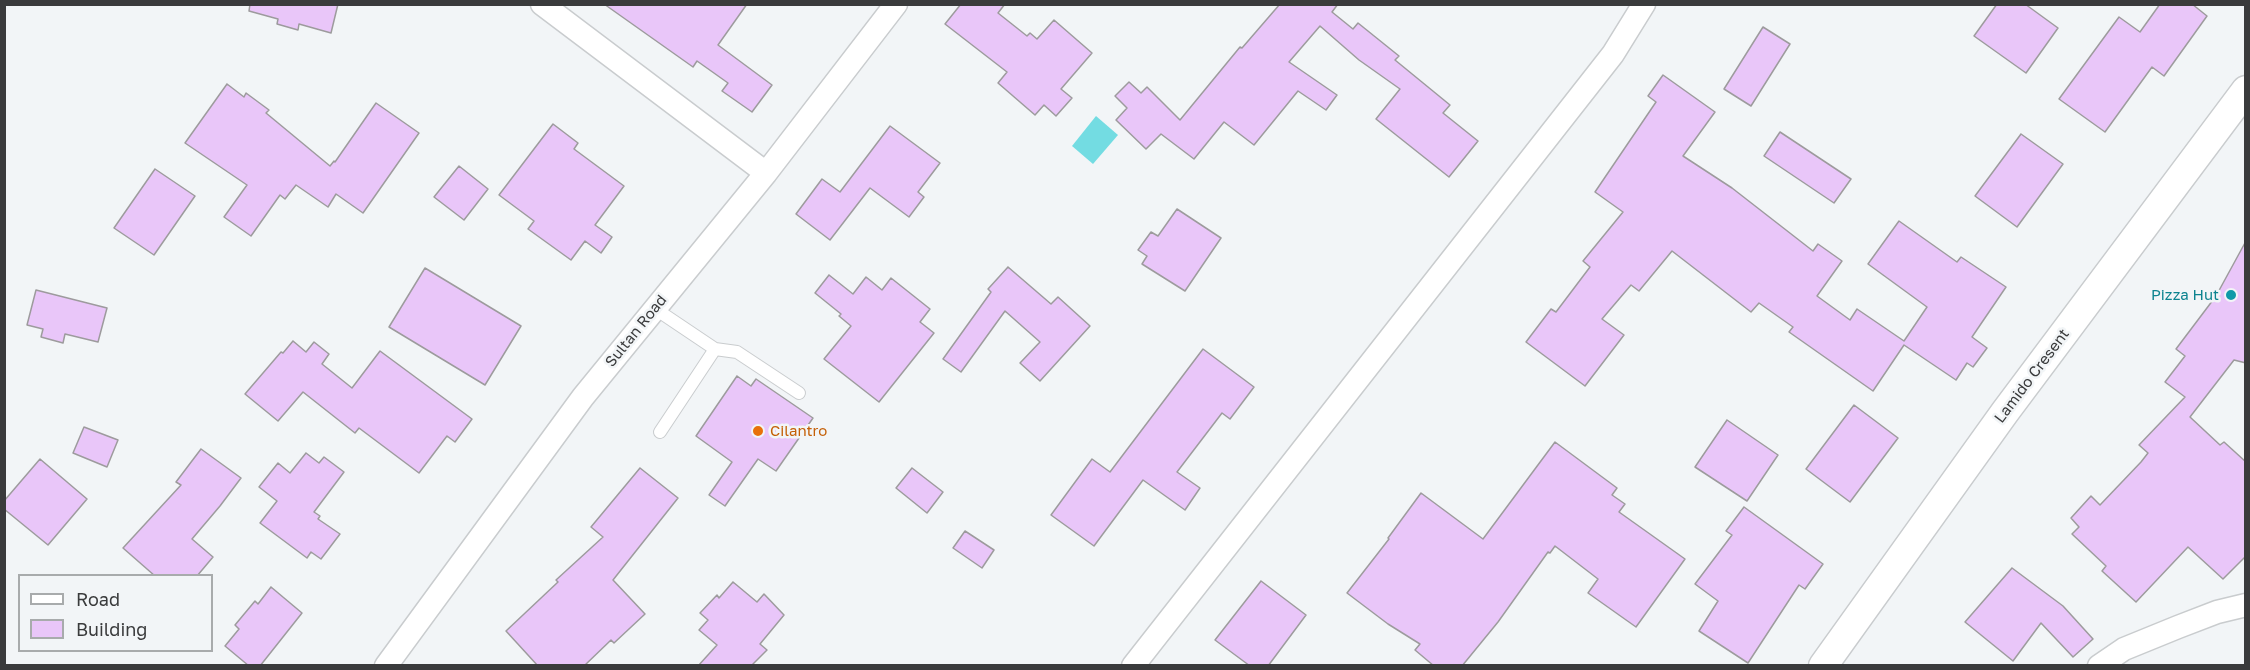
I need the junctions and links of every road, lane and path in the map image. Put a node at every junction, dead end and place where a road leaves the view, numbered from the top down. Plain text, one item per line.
1 (542, 4) edge
2 (896, 4) edge
3 (1644, 4) edge
4 (2245, 92) edge
5 (766, 173) junction
6 (654, 308) junction
7 (716, 349) junction
8 (799, 393) dead end
9 (660, 432) dead end
10 (2246, 605) edge
11 (386, 666) edge
12 (1133, 666) edge
13 (1823, 666) edge
14 (2099, 666) edge

1 - 5 street
2 - 5 street, Sultan Road
3 - 12 street
4 - 13 street, Lamido Cresent
5 - 6 street, Sultan Road
6 - 7 lane
6 - 11 street, Sultan Road
7 - 8 lane
7 - 9 lane
10 - 14 street

